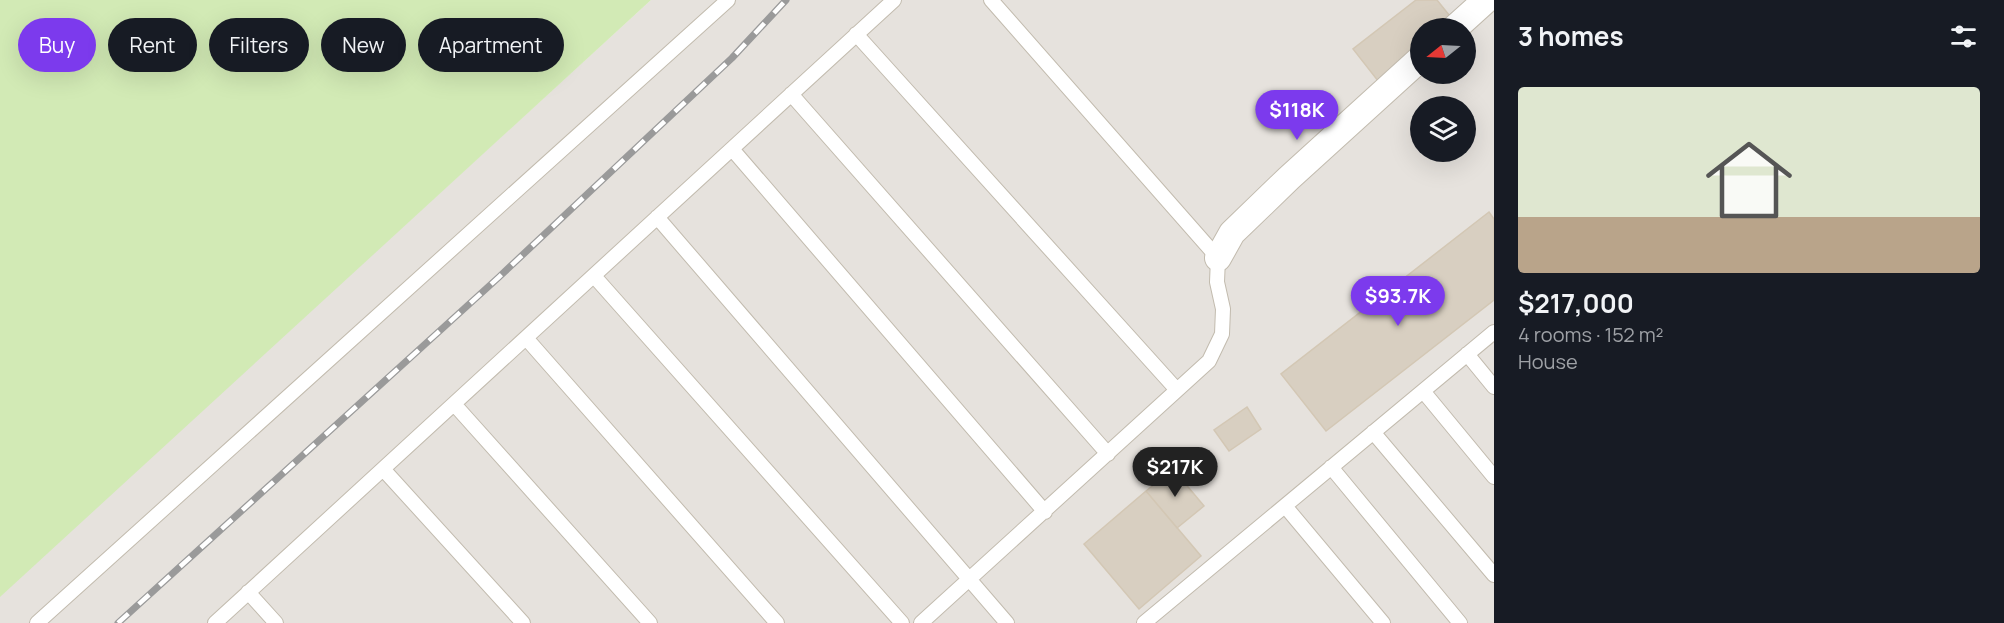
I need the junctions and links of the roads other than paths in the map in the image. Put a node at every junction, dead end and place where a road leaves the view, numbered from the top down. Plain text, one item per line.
1 (728, 0) edge
2 (894, 0) edge
3 (991, 0) edge
4 (1486, 0) edge
5 (1466, 18) edge
6 (856, 34) junction
7 (1410, 68) edge
8 (791, 94) junction
9 (732, 149) junction
10 (657, 217) junction
11 (1218, 258) junction
12 (594, 276) junction
13 (1494, 332) edge
14 (526, 338) junction
15 (1467, 354) junction
16 (1494, 387) edge
17 (1177, 390) junction
18 (1423, 391) junction
19 (454, 404) junction
20 (1373, 432) junction
21 (1108, 454) junction
22 (1331, 467) junction
23 (383, 469) junction
24 (1494, 477) edge
25 (1285, 506) junction
26 (1045, 512) junction
27 (1494, 575) edge
28 (970, 581) junction
29 (248, 592) junction
30 (37, 623) edge
31 (215, 623) edge
32 (276, 623) edge
33 (523, 623) edge
34 (650, 623) edge
35 (777, 623) edge
36 (902, 623) edge
37 (921, 623) edge
38 (1007, 623) edge
39 (1144, 623) edge
40 (1383, 623) edge
41 (1460, 623) edge

1 - 30 lane
2 - 6 lane
3 - 11 lane
4 - 5 street
6 - 8 lane
6 - 17 lane
7 - 11 street
8 - 9 lane
8 - 21 lane
9 - 10 lane
9 - 26 lane
10 - 12 lane
10 - 28 lane
11 - 17 lane
12 - 14 lane
12 - 36 lane
13 - 15 lane
14 - 19 lane
14 - 35 lane
15 - 16 lane
15 - 18 lane
17 - 21 lane
18 - 20 lane
18 - 24 lane
19 - 23 lane
19 - 34 lane
20 - 22 lane
20 - 27 lane
21 - 26 lane
22 - 25 lane
22 - 41 lane
23 - 29 lane
23 - 33 lane
25 - 39 lane
25 - 40 lane
26 - 28 lane
28 - 37 lane
28 - 38 lane
29 - 31 lane
29 - 32 lane

